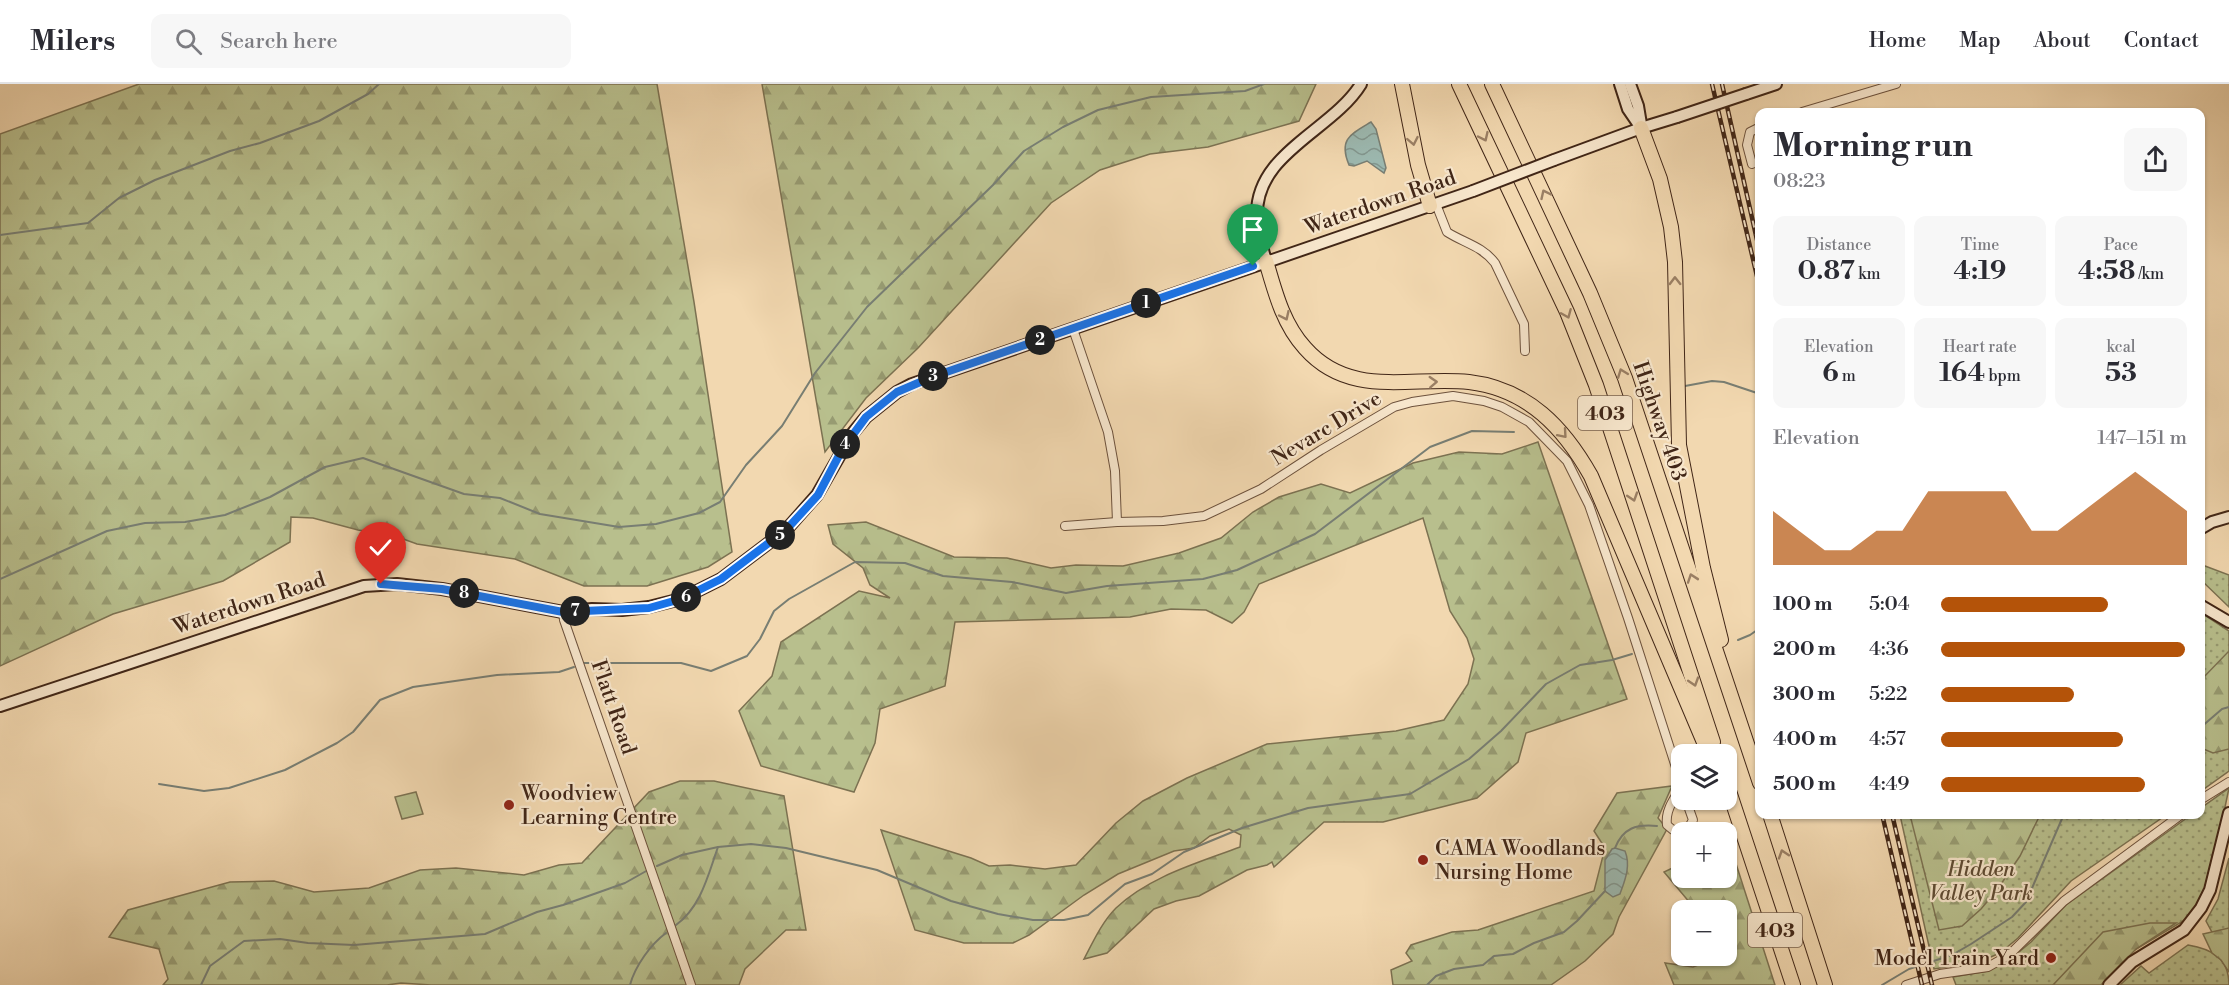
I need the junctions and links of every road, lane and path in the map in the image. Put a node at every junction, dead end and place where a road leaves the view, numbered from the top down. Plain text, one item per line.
1 (1361, 84) edge
2 (1402, 84) edge
3 (1460, 84) edge
4 (1492, 84) edge
5 (1620, 84) edge
6 (1630, 84) edge
7 (1776, 84) edge
8 (1896, 84) edge
9 (1815, 108) edge
10 (1641, 128) junction
11 (1755, 130) edge
12 (1752, 164) dead end
13 (1433, 205) junction
14 (1266, 261) junction
15 (1073, 329) junction
16 (1525, 351) dead end
17 (2229, 517) edge
18 (1117, 522) junction
19 (1065, 526) dead end
20 (2205, 526) edge
21 (2205, 607) edge
22 (563, 612) junction
23 (2229, 622) edge
24 (0, 706) edge
25 (1705, 744) edge
26 (1715, 744) edge
27 (1671, 752) edge
28 (1750, 753) junction
29 (1755, 768) edge
30 (2229, 782) edge
31 (2205, 797) edge
32 (1671, 807) edge
33 (1690, 810) edge
34 (1731, 810) edge
35 (1736, 810) edge
36 (2229, 813) edge
37 (1772, 819) edge
38 (2175, 819) edge
39 (1758, 876) junction
40 (691, 985) edge
41 (1793, 985) edge
42 (1825, 985) edge
43 (1906, 985) edge
44 (2109, 985) edge

1 - 14 main road
2 -> 13 highway
3 -> 26 highway, 403
28 -> 4 highway, Highway 403 / 403
5 - 10 main road
6 - 10 main road
7 - 10 main road, Waterdown Road, bridge
8 - 9 street
10 - 13 main road, Waterdown Road, bridge
28 -> 10 highway
11 - 12 street
13 - 14 main road, Waterdown Road
13 - 16 street
14 - 15 main road, Waterdown Road
14 -> 25 highway
15 - 18 street
15 - 22 main road, Waterdown Road
17 - 20 main road
18 - 19 street, Nevarc Drive
18 - 27 street, Nevarc Drive
21 - 23 main road
22 - 24 main road, Waterdown Road
22 - 40 street, Flatt Road
28 - 29 highway, Highway 403 / 403
30 - 31 street
32 - 33 street
34 - 39 highway
35 - 39 highway, 403
36 - 44 main road
42 -> 37 highway, 403
38 - 43 street
39 - 41 highway, 403

